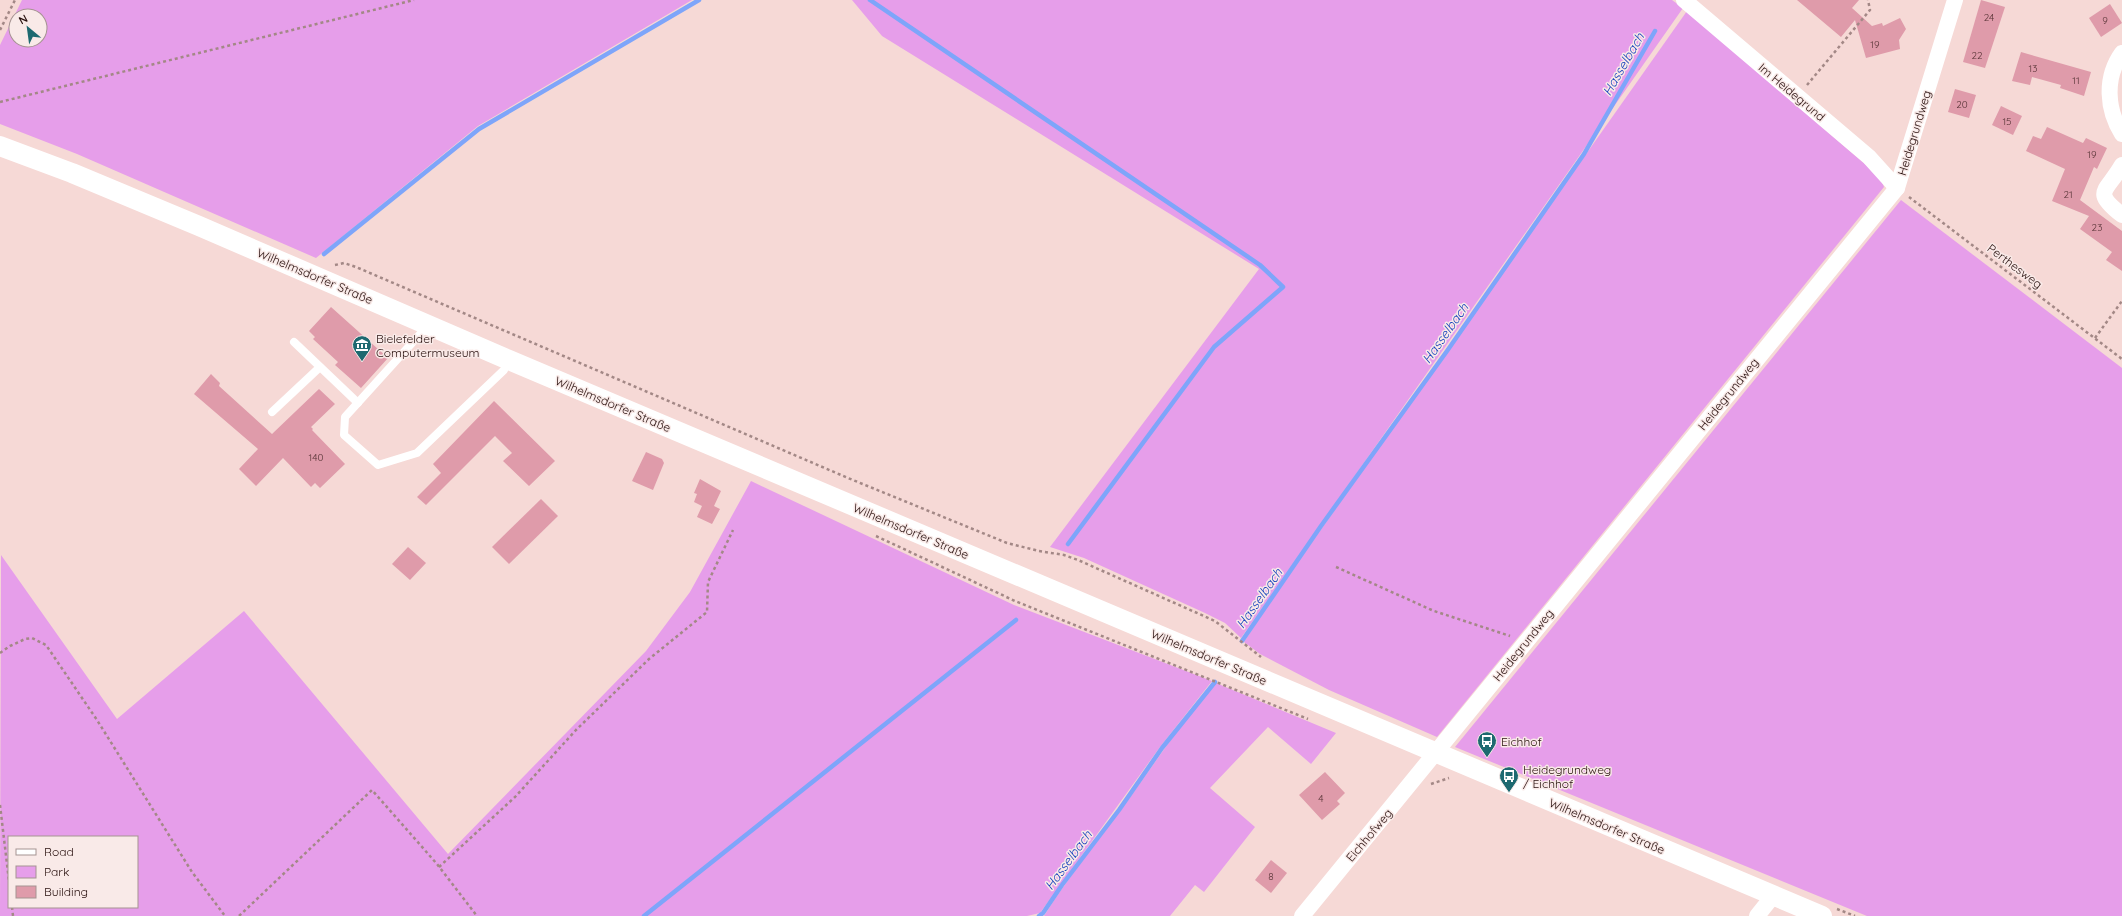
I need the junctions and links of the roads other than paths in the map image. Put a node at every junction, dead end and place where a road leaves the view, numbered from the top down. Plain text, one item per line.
1 (1684, 0) edge
2 (1955, 0) edge
3 (2122, 53) edge
4 (2122, 134) edge
5 (0, 146) edge
6 (2122, 165) edge
7 (1897, 188) junction
8 (2122, 214) edge
9 (426, 324) junction
10 (294, 342) dead end
11 (509, 360) junction
12 (320, 367) junction
13 (358, 403) junction
14 (272, 412) dead end
15 (1436, 753) junction
16 (1773, 896) junction
17 (1302, 916) edge
18 (1758, 916) edge
19 (1822, 916) edge

1 - 7 street, Im Heidegrund
2 - 7 street, Heidegrundweg
3 - 4 street
5 - 9 street, Wilhelmsdorfer Straße
6 - 8 street
7 - 15 street, Heidegrundweg
9 - 11 street, Wilhelmsdorfer Straße
9 - 13 lane
10 - 12 lane
11 - 13 lane
11 - 15 street, Wilhelmsdorfer Straße
12 - 13 lane
12 - 14 lane
15 - 16 street, Wilhelmsdorfer Straße
15 - 17 street, Eichhofweg
16 - 18 street
16 - 19 street, Wilhelmsdorfer Straße

